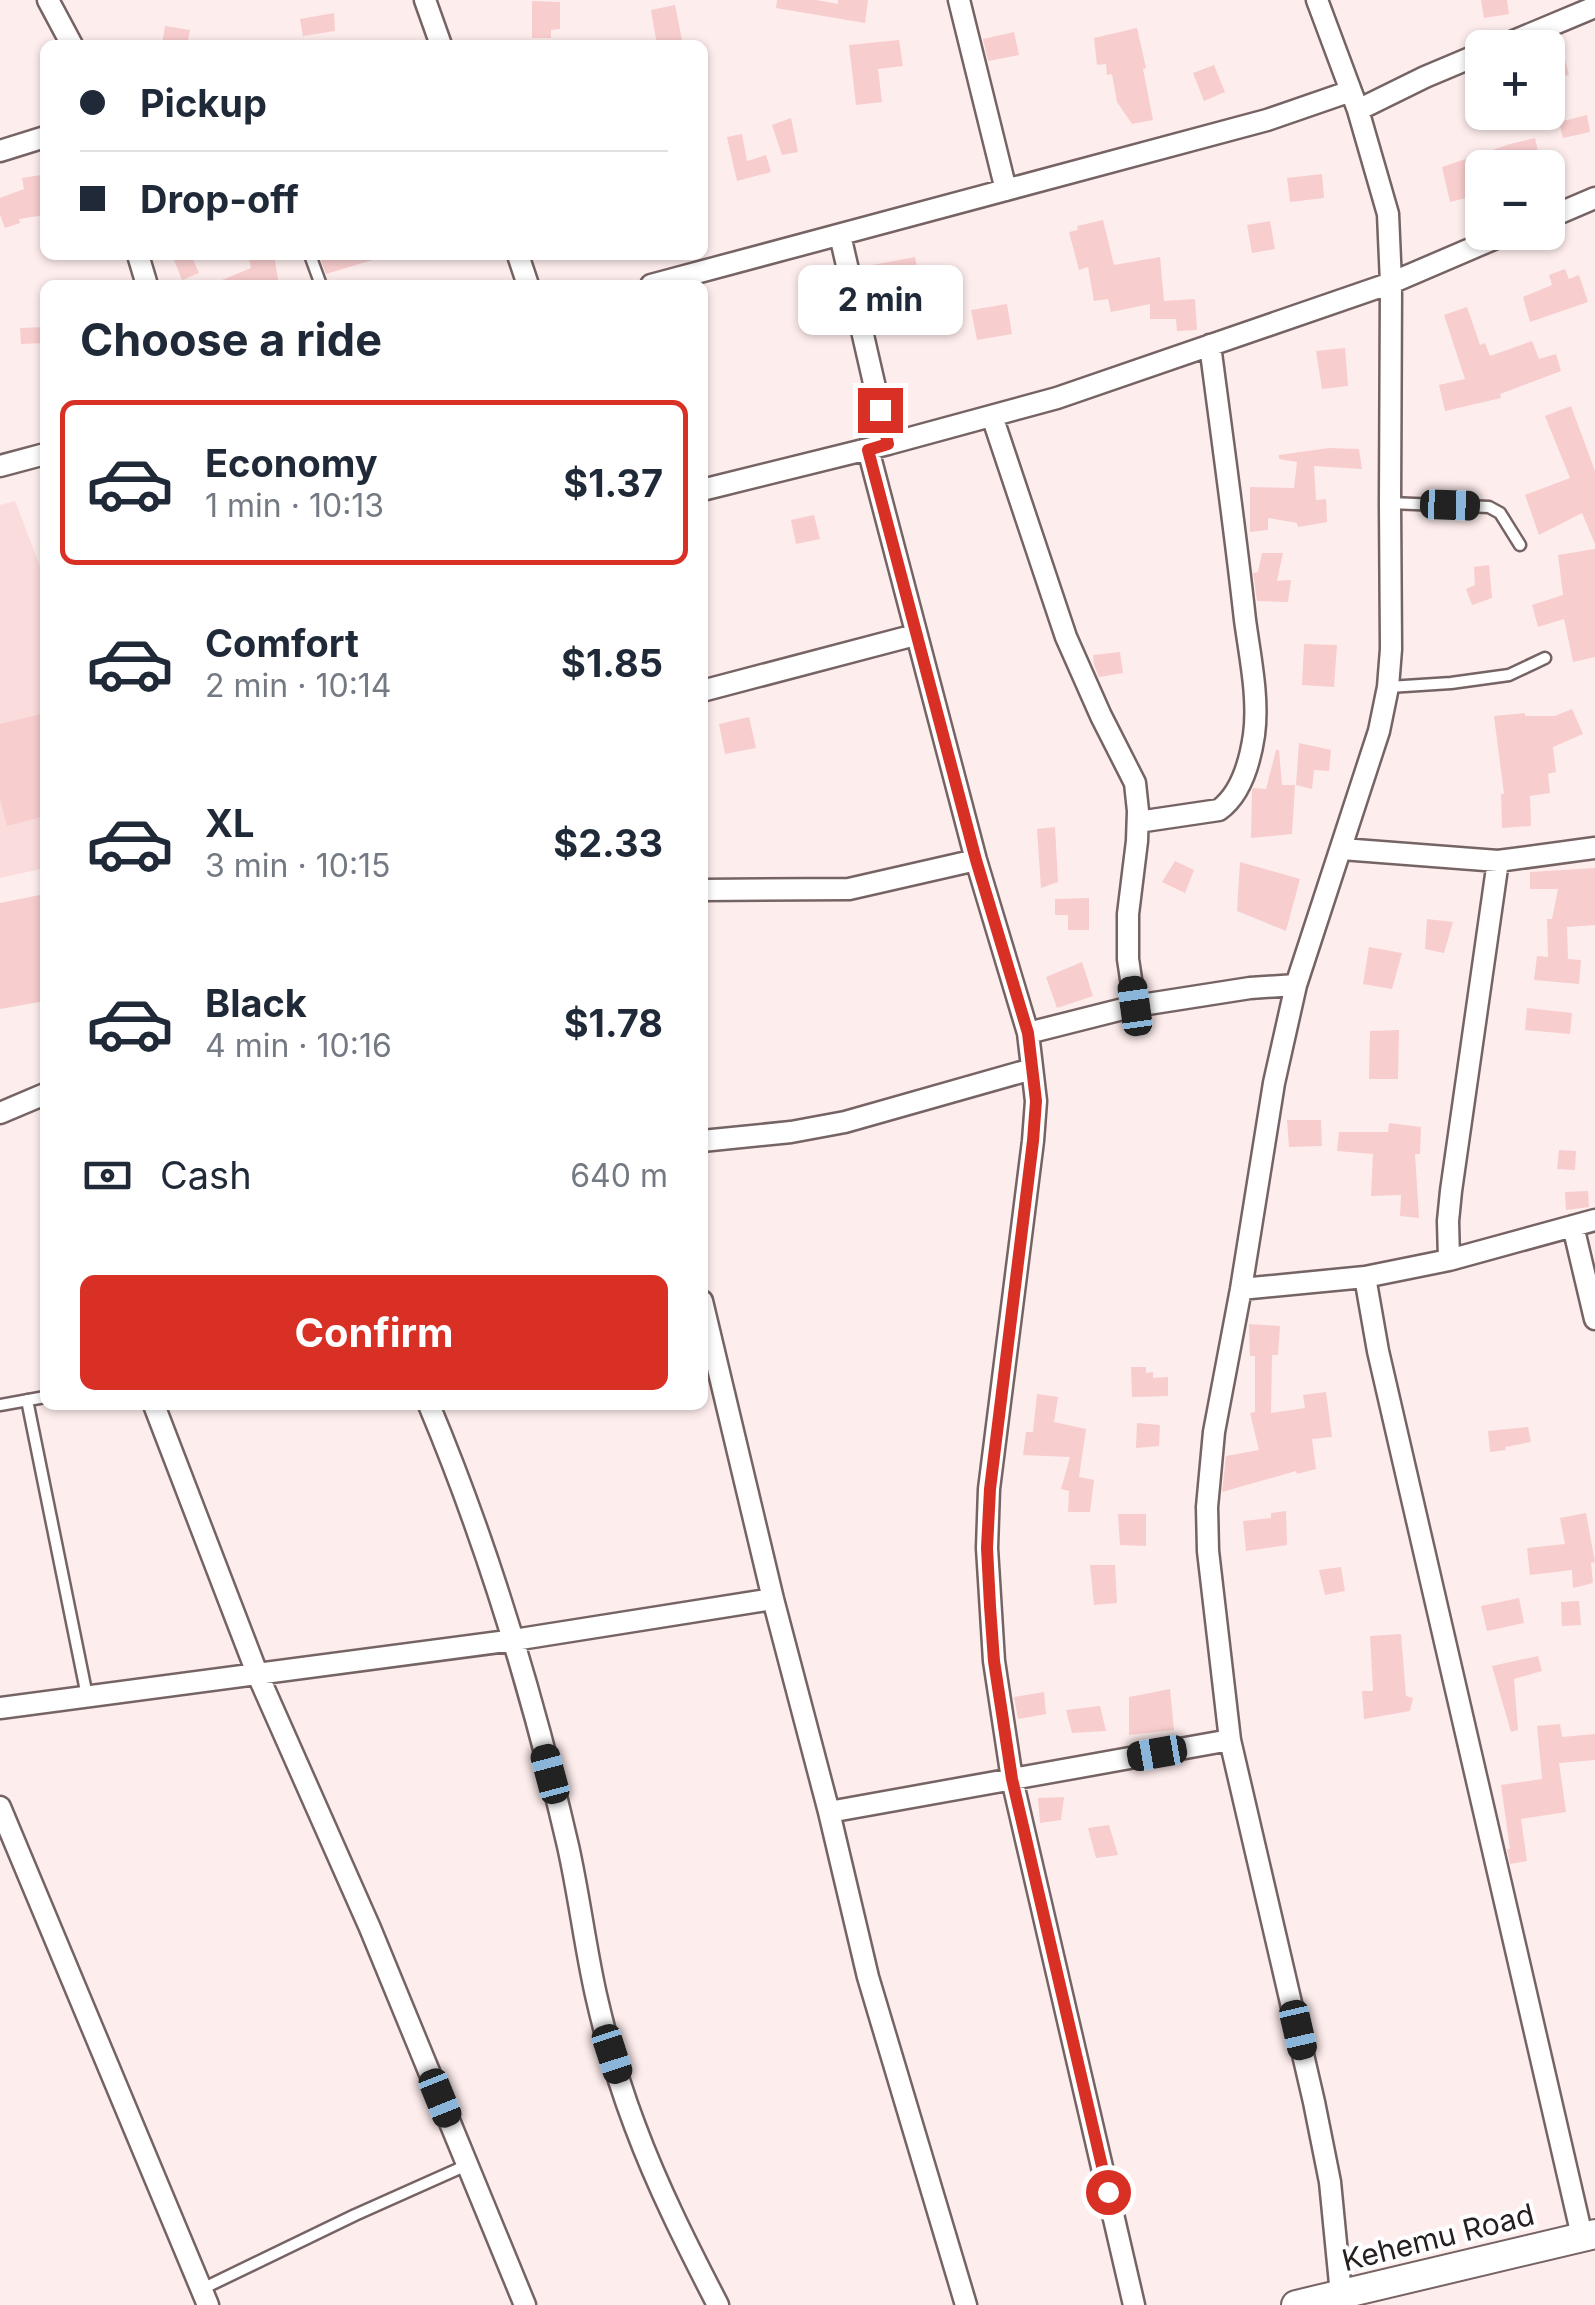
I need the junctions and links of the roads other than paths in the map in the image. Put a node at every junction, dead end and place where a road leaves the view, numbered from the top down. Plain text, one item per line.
1 (48, 0) edge
2 (425, 0) edge
3 (959, 0) edge
4 (1317, 0) edge
5 (1595, 7) edge
6 (1540, 30) edge
7 (69, 40) edge
8 (439, 40) edge
9 (1465, 61) edge
10 (1354, 100) junction
11 (40, 139) edge
12 (0, 151) edge
13 (1006, 190) junction
14 (1595, 198) edge
15 (1565, 211) edge
16 (840, 236) junction
17 (1468, 250) edge
18 (670, 280) edge
19 (1391, 283) junction
20 (1210, 345) junction
21 (992, 416) junction
22 (878, 447) junction
23 (40, 457) edge
24 (0, 466) edge
25 (708, 489) edge
26 (1390, 503) junction
27 (1520, 545) dead end
28 (915, 635) junction
29 (1545, 658) dead end
30 (1388, 687) junction
31 (708, 690) edge
32 (1138, 822) junction
33 (1342, 848) junction
34 (1595, 848) edge
35 (976, 860) junction
36 (1498, 862) junction
37 (708, 890) edge
38 (1296, 985) junction
39 (1135, 1006) junction
40 (1028, 1033) junction
41 (1032, 1068) junction
42 (40, 1096) edge
43 (0, 1113) edge
44 (708, 1141) edge
45 (1595, 1220) edge
46 (1572, 1226) junction
47 (1449, 1260) junction
48 (1365, 1277) junction
49 (1241, 1289) junction
50 (1595, 1319) edge
51 (708, 1326) edge
52 (40, 1398) edge
53 (26, 1400) junction
54 (0, 1405) edge
55 (156, 1410) edge
56 (431, 1410) edge
57 (773, 1599) junction
58 (514, 1640) junction
59 (257, 1673) junction
60 (87, 1696) junction
61 (0, 1708) edge
62 (1230, 1740) junction
63 (1012, 1779) junction
64 (0, 1807) edge
65 (829, 1812) junction
66 (467, 2166) junction
67 (1588, 2235) edge
68 (1340, 2294) junction
69 (205, 2297) edge
70 (525, 2305) edge
71 (718, 2305) edge
72 (966, 2305) edge
73 (1134, 2305) edge
74 (1296, 2305) edge

1 - 7 street
2 - 8 street
3 - 13 street
4 - 10 street
5 - 6 street
9 - 10 street
10 - 13 street
10 - 19 street
11 - 12 street
13 - 16 street
14 - 15 street
16 - 18 street
16 - 22 street
17 - 19 street
19 - 20 street
19 - 26 street
20 - 21 street
20 - 32 street
21 - 22 street
21 - 32 street
22 - 25 street
22 - 28 street
23 - 24 street
26 - 27 lane
26 - 30 street
28 - 31 street
28 - 35 street
29 - 30 lane
30 - 33 street
32 - 39 street
33 - 36 street
33 - 38 street
34 - 36 street
35 - 37 street
35 - 40 street
36 - 47 street
38 - 39 street
38 - 49 street
39 - 40 street
40 - 41 street
41 - 44 street
41 - 63 street
42 - 43 street
45 - 46 street
46 - 47 street
46 - 50 street
47 - 48 street
48 - 49 street
48 - 67 street
49 - 62 street
51 - 57 street
52 - 53 lane
53 - 54 lane
53 - 60 lane
55 - 59 street
56 - 58 street
57 - 58 street
57 - 65 street
58 - 59 street
58 - 71 street
59 - 60 street
59 - 66 street
60 - 61 street
62 - 63 street
62 - 68 street
63 - 65 street
63 - 73 street
64 - 69 street
65 - 72 street
66 - 69 lane
66 - 70 street
67 - 68 street, Kehemu Road
68 - 74 street, Kehemu Road

